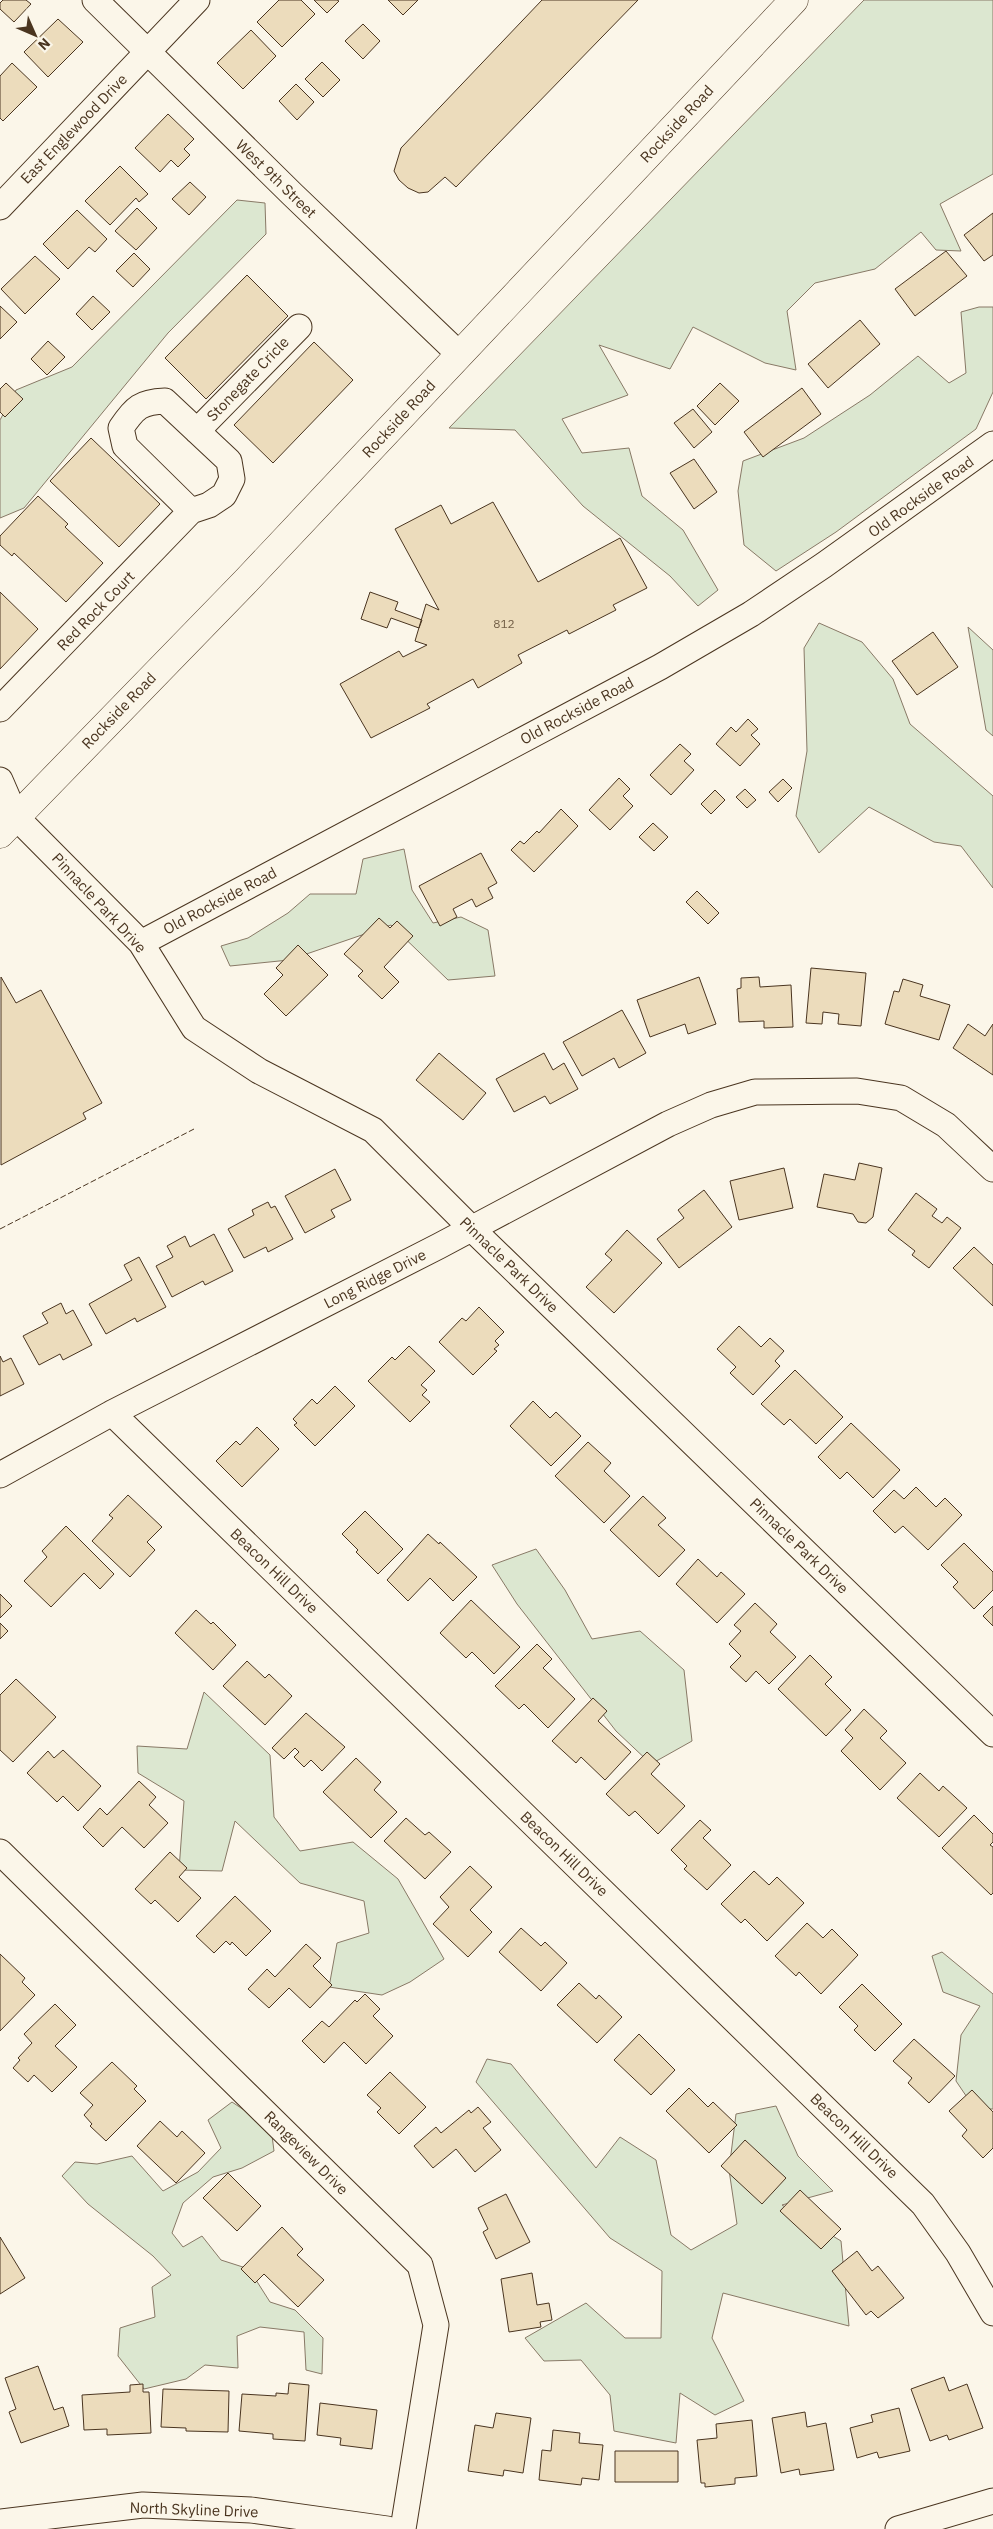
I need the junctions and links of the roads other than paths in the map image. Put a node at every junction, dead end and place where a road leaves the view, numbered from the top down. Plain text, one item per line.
1 (95, 0) edge
2 (197, 0) edge
3 (794, 0) edge
4 (147, 52) junction
5 (0, 207) edge
6 (299, 327) dead end
7 (460, 355) junction
8 (197, 431) junction
9 (993, 444) edge
10 (191, 511) junction
11 (0, 709) edge
12 (0, 780) edge
13 (5, 820) edge
14 (141, 943) junction
15 (993, 1169) edge
16 (471, 1228) junction
17 (112, 1413) junction
18 (0, 1475) edge
19 (993, 1734) edge
20 (0, 1852) edge
21 (993, 2313) edge
22 (993, 2500) edge
23 (0, 2522) edge
24 (387, 2529) edge
25 (403, 2529) edge
26 (898, 2529) edge

1 - 4 street, West 9th Street
2 - 4 street, East Englewood Drive
3 - 7 main road, Rockside Road
4 - 5 street, East Englewood Drive
4 - 7 street, West 9th Street
6 - 8 street, Stonegate Cricle
7 - 13 main road, Rockside Road
8 - 10 street, Stonegate Cricle
8 - 10 street, Stonegate Cricle
9 - 14 street, Old Rockside Road
10 - 11 street, Red Rock Court
12 - 13 street
13 - 14 street, Pinnacle Park Drive
14 - 16 street, Pinnacle Park Drive
15 - 16 street, Long Ridge Drive
16 - 17 street, Long Ridge Drive
16 - 19 street, Pinnacle Park Drive
17 - 18 street, Long Ridge Drive
17 - 21 street, Beacon Hill Drive
20 - 25 street, Rangeview Drive
22 - 26 street
23 - 24 street, North Skyline Drive

